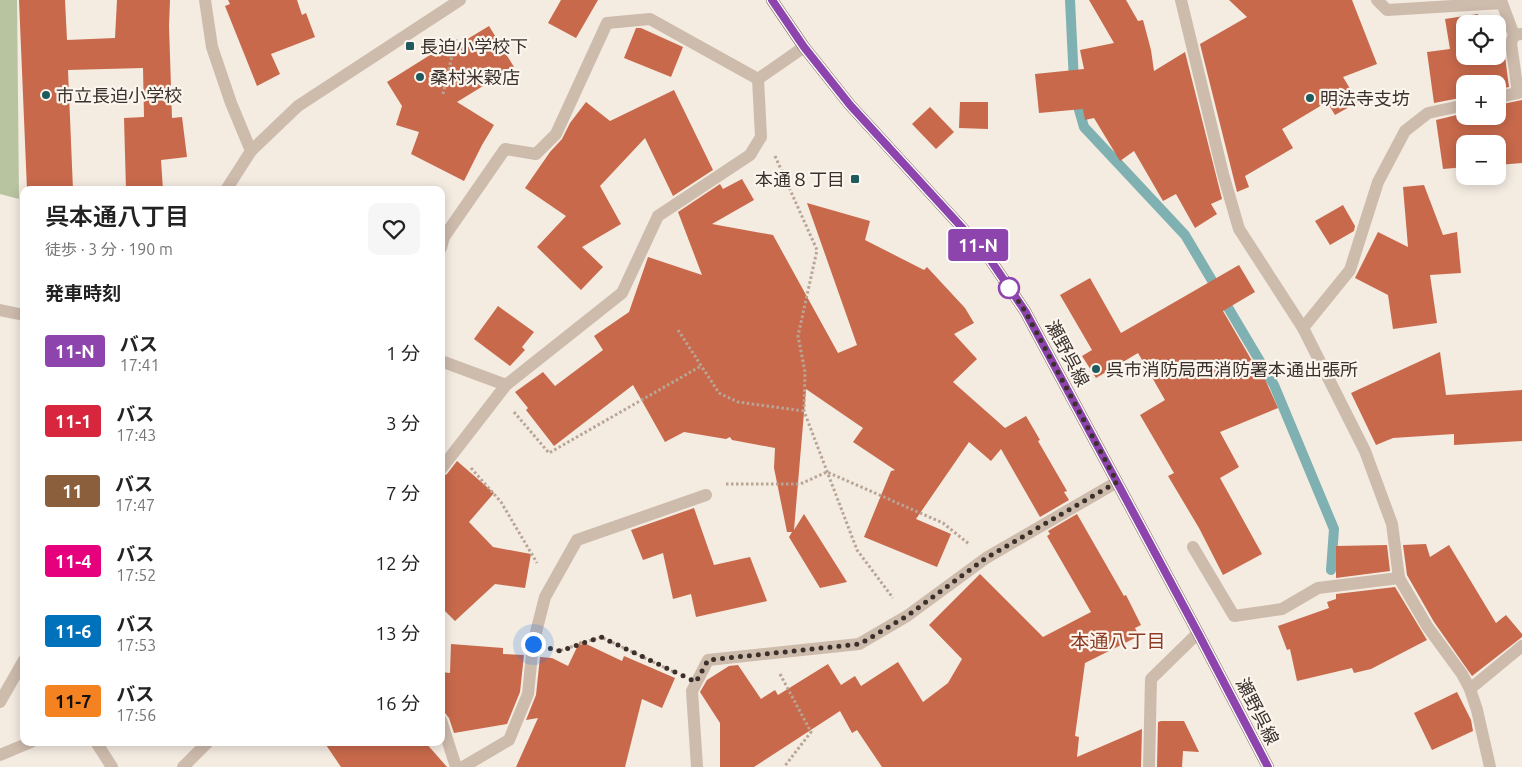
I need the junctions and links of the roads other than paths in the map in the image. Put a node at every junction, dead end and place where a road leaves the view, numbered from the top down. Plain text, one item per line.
1 (205, 0) edge
2 (460, 0) edge
3 (772, 0) edge
4 (1181, 0) edge
5 (1377, 0) edge
6 (1518, 35) edge
7 (804, 47) junction
8 (758, 79) junction
9 (1506, 95) edge
10 (1456, 106) edge
11 (251, 151) junction
12 (229, 186) edge
13 (445, 236) edge
14 (0, 310) edge
15 (20, 314) edge
16 (1303, 328) junction
17 (445, 363) edge
18 (502, 390) junction
19 (445, 465) edge
20 (1117, 482) junction
21 (706, 495) road end
22 (1193, 547) dead end
23 (1399, 578) junction
24 (1198, 633) junction
25 (1522, 646) edge
26 (20, 667) edge
27 (1470, 689) junction
28 (0, 702) edge
29 (445, 733) edge
30 (22, 746) edge
31 (99, 746) edge
32 (204, 746) edge
33 (0, 755) edge
34 (112, 767) edge
35 (183, 767) edge
36 (456, 767) edge
37 (463, 767) edge
38 (697, 767) edge
39 (1149, 767) edge
40 (1268, 767) edge
41 (1490, 767) edge

1 - 11 street
2 - 11 street
3 - 7 main road, 瀬野呉線
4 - 16 street
5 - 6 street
6 - 9 street
7 - 8 street
7 - 20 main road, 瀬野呉線
8 - 13 street
8 - 18 street
10 - 16 street
11 - 12 street
14 - 15 street
16 - 23 street
17 - 18 street
18 - 19 street
20 - 24 main road, 瀬野呉線
20 - 38 street
21 - 37 street
22 - 23 street
23 - 27 street
24 - 39 street
24 - 40 main road, 瀬野呉線
25 - 27 street
26 - 28 street
27 - 41 street
29 - 36 street
30 - 33 street
31 - 34 street
32 - 35 street

